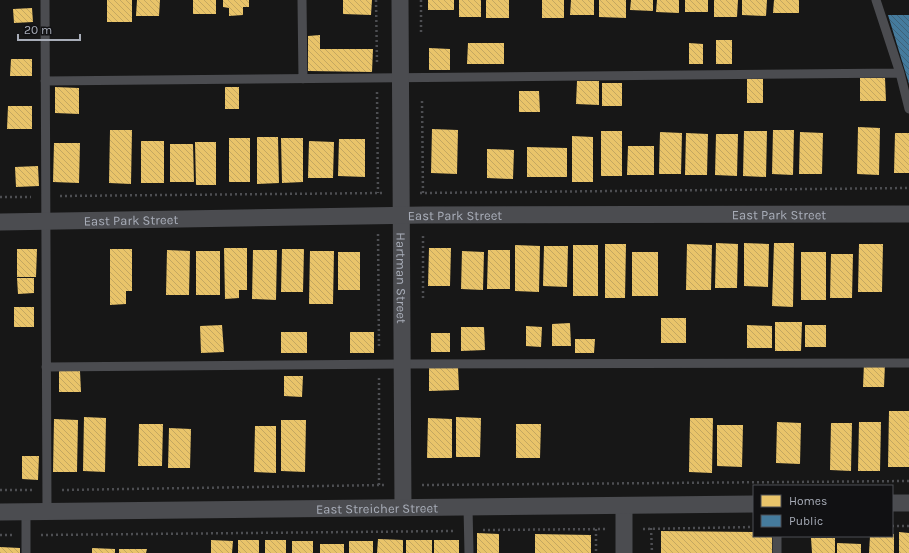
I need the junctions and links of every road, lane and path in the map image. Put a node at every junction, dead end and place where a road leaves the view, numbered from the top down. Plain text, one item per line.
1 (45, 0) edge
2 (302, 0) edge
3 (376, 0) edge
4 (400, 0) edge
5 (876, 0) edge
6 (900, 73) junction
7 (400, 78) junction
8 (303, 79) junction
9 (377, 79) junction
10 (45, 81) junction
11 (909, 108) edge
12 (909, 188) edge
13 (378, 193) junction
14 (401, 193) junction
15 (45, 196) junction
16 (0, 197) edge
17 (909, 214) edge
18 (378, 216) junction
19 (401, 216) junction
20 (0, 222) edge
21 (46, 222) junction
22 (909, 363) edge
23 (379, 364) junction
24 (402, 364) junction
25 (46, 367) junction
26 (909, 480) edge
27 (379, 485) junction
28 (403, 485) junction
29 (0, 490) edge
30 (47, 490) junction
31 (909, 502) edge
32 (893, 503) edge
33 (753, 504) edge
34 (624, 506) junction
35 (403, 507) junction
36 (468, 507) junction
37 (380, 508) junction
38 (26, 511) junction
39 (47, 511) junction
40 (0, 512) edge
41 (893, 526) edge
42 (909, 526) edge
43 (753, 527) edge
44 (651, 528) junction
45 (596, 529) junction
46 (624, 529) junction
47 (468, 530) junction
48 (0, 535) edge
49 (26, 535) junction
50 (777, 537) edge
51 (26, 553) edge
52 (469, 553) edge
53 (596, 553) edge
54 (624, 553) edge
55 (652, 553) edge
56 (777, 553) edge

1 - 10 lane
2 - 8 lane
3 - 9 path
4 - 7 street, Hartman Street
5 - 6 lane
6 - 7 lane
6 - 11 lane
7 - 9 lane
7 - 14 street, Hartman Street
8 - 9 lane
8 - 10 lane
9 - 13 path
10 - 15 lane
12 - 14 path
13 - 14 path
13 - 15 path
13 - 18 path
14 - 19 street, Hartman Street
15 - 16 path
15 - 21 lane
17 - 19 street, East Park Street
18 - 19 street, East Park Street
18 - 21 street, East Park Street
18 - 23 path
19 - 24 street, Hartman Street
20 - 21 street, East Park Street
21 - 25 lane
22 - 24 lane
23 - 24 lane
23 - 25 lane
23 - 27 path
24 - 28 street, Hartman Street
25 - 30 lane
26 - 28 path
27 - 28 path
27 - 30 path
27 - 37 path
28 - 35 street, Hartman Street
29 - 30 path
30 - 39 lane
31 - 32 street
33 - 34 street, East Streicher Street
34 - 36 street, East Streicher Street
34 - 46 street
35 - 36 street, East Streicher Street
35 - 37 street, East Streicher Street
36 - 47 lane
37 - 39 street, East Streicher Street
38 - 39 street, East Streicher Street
38 - 40 street, East Streicher Street
38 - 49 lane
41 - 42 path
43 - 44 path
44 - 46 path
44 - 55 path
45 - 46 path
45 - 47 path
45 - 53 path
46 - 54 street
47 - 49 path
47 - 52 lane
48 - 49 path
49 - 51 lane
50 - 56 lane

